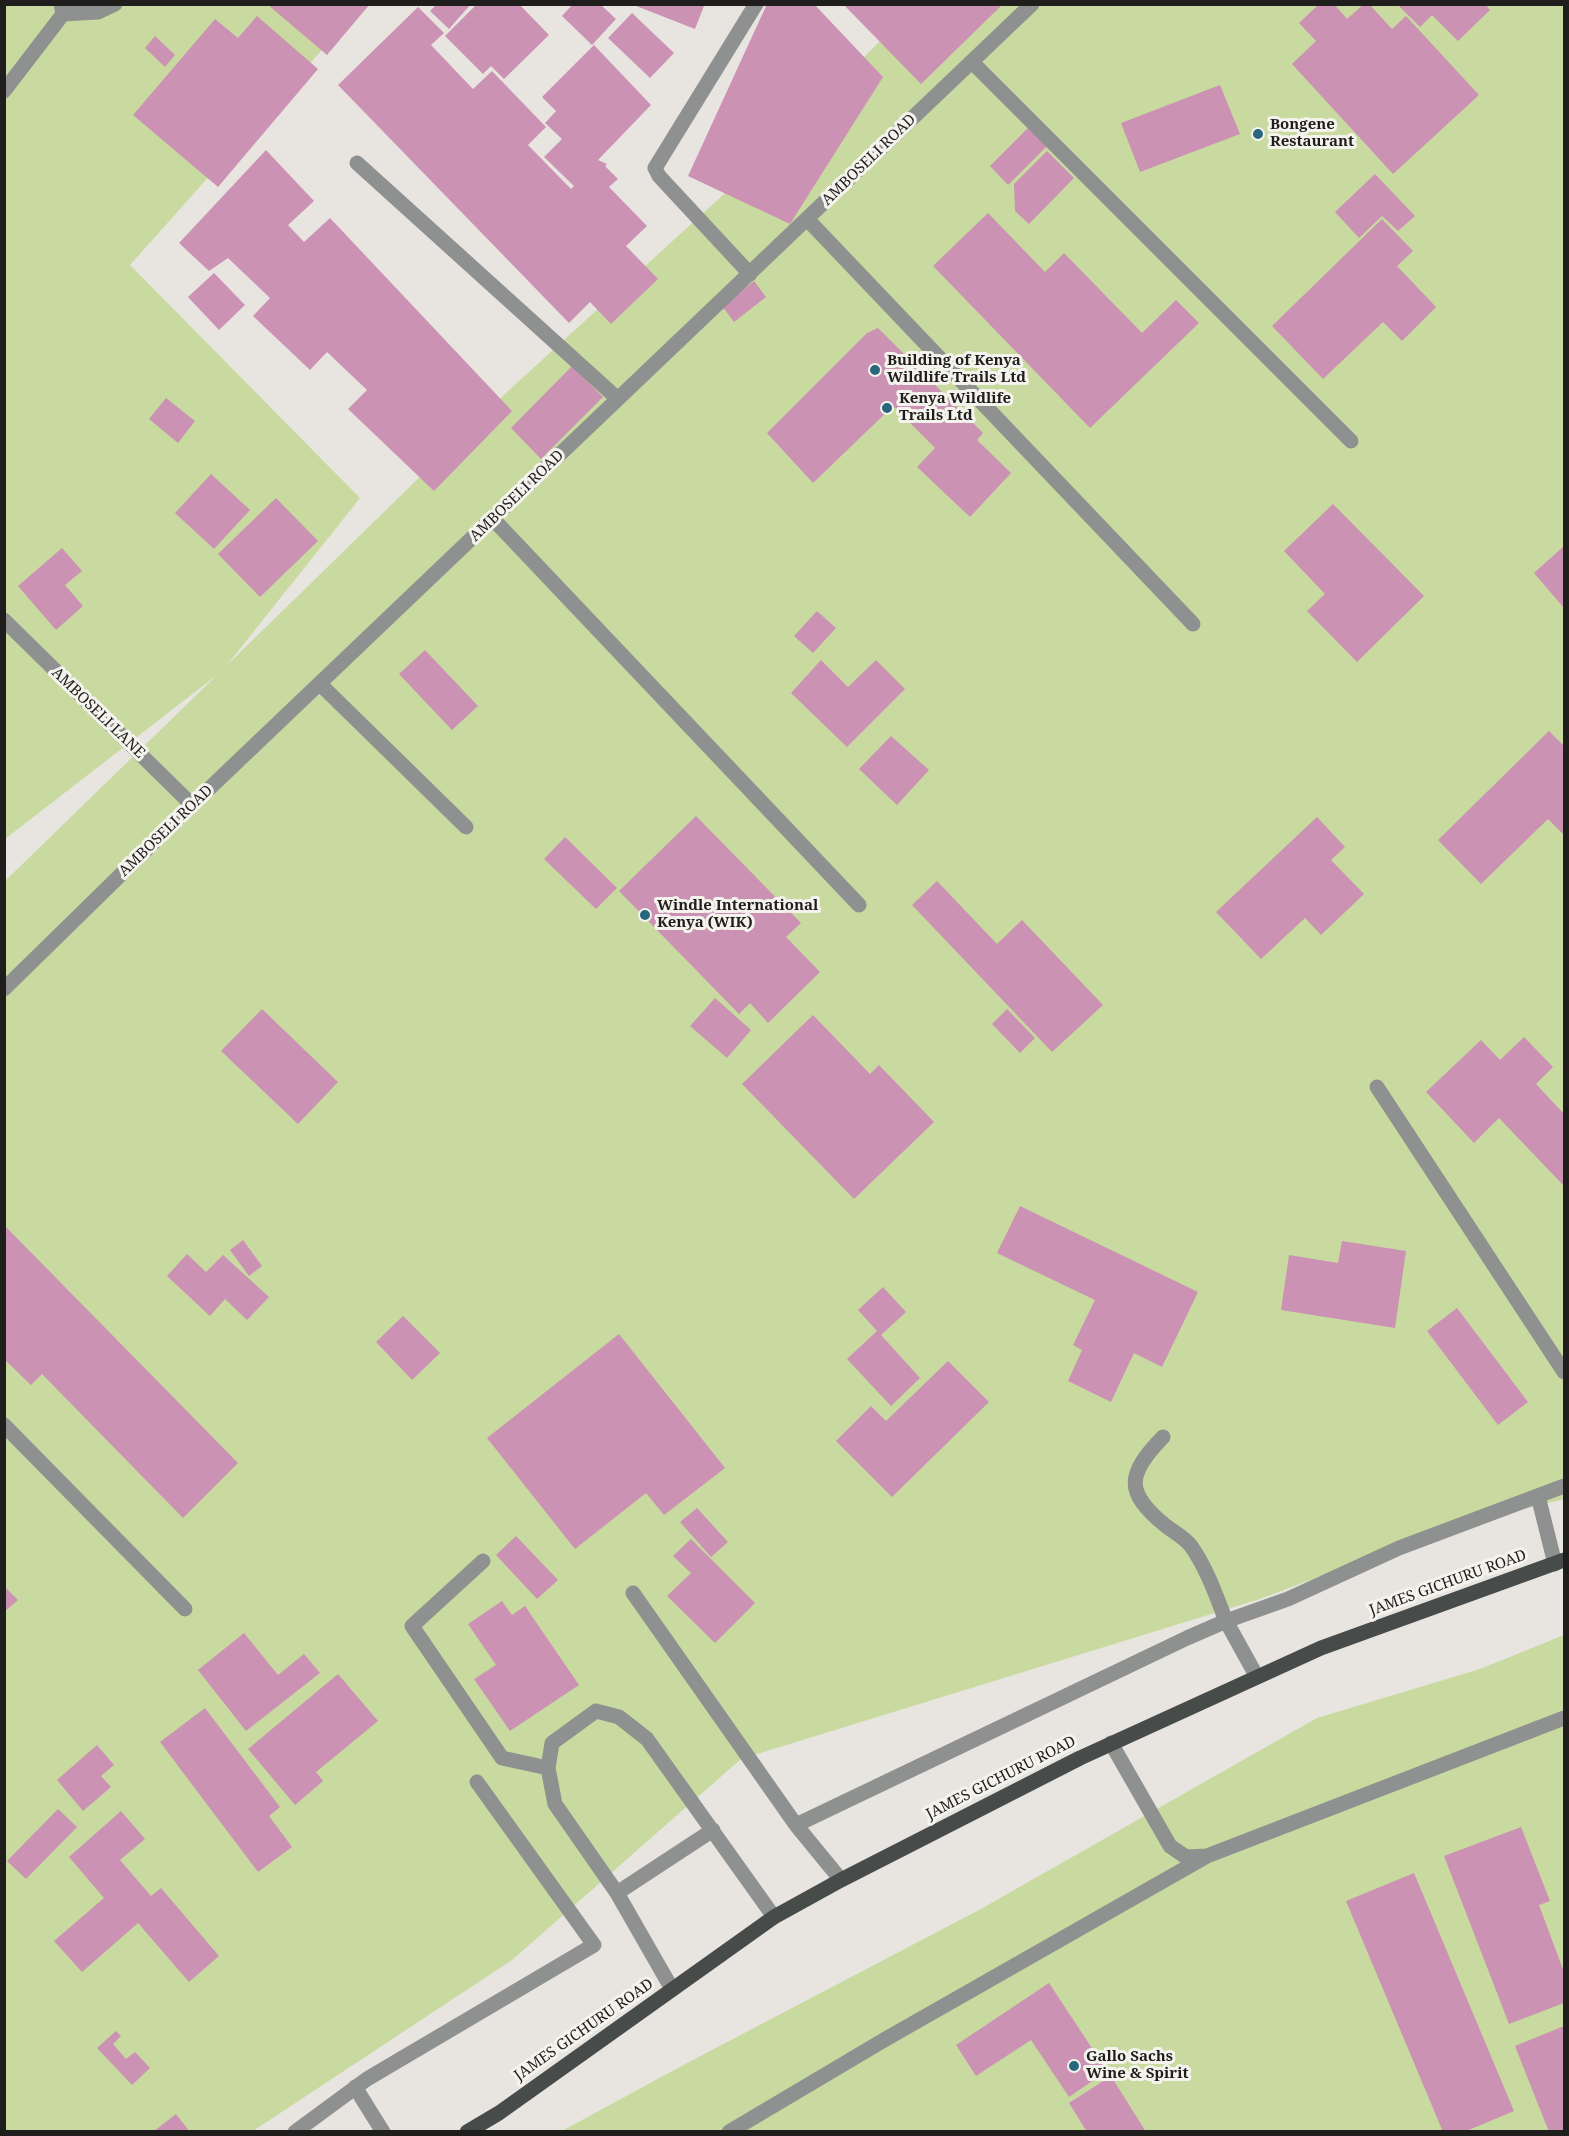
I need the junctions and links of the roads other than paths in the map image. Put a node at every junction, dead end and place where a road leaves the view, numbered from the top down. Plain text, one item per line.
1 (115, 4) edge
2 (756, 4) edge
3 (1032, 4) edge
4 (62, 9) edge
5 (972, 62) junction
6 (4, 91) edge
7 (357, 163) dead end
8 (807, 219) junction
9 (750, 274) junction
10 (618, 399) junction
11 (1351, 441) dead end
12 (493, 519) junction
13 (1193, 624) dead end
14 (6, 627) edge
15 (320, 684) junction
16 (192, 805) junction
17 (466, 827) dead end
18 (859, 905) dead end
19 (4, 989) edge
20 (1377, 1087) dead end
21 (1564, 1372) edge
22 (4, 1425) edge
23 (1163, 1437) dead end
24 (1564, 1486) edge
25 (1538, 1496) junction
26 (483, 1561) dead end
27 (1560, 1562) edge
28 (633, 1593) dead end
29 (185, 1609) dead end
30 (1226, 1621) junction
31 (1257, 1677) junction
32 (1564, 1718) edge
33 (1111, 1743) junction
34 (548, 1768) junction
35 (477, 1782) dead end
36 (796, 1825) junction
37 (713, 1830) junction
38 (1207, 1856) junction
39 (841, 1880) junction
40 (617, 1893) junction
41 (774, 1917) junction
42 (672, 1989) junction
43 (355, 2087) junction
44 (499, 2113) junction
45 (295, 2132) edge
46 (383, 2132) edge
47 (466, 2132) edge
48 (486, 2132) edge
49 (729, 2132) edge

1 - 4 street
2 - 9 street
3 - 5 street, AMBOSELI ROAD
4 - 6 street
5 - 8 street, AMBOSELI ROAD
5 - 11 street
7 - 10 street
8 - 9 street, AMBOSELI ROAD
8 - 13 street
9 - 10 street, AMBOSELI ROAD
10 - 12 street, AMBOSELI ROAD
12 - 15 street, AMBOSELI ROAD
12 - 18 street
14 - 16 street, AMBOSELI LANE
15 - 16 street, AMBOSELI ROAD
15 - 17 street
16 - 19 street, AMBOSELI ROAD
20 - 21 street
22 - 29 street
23 - 30 street
24 - 25 street
25 - 27 street
25 - 30 street
26 - 34 street
27 - 31 main road, JAMES GICHURU ROAD
28 - 36 street
30 - 31 street
30 - 36 street
31 - 33 main road, JAMES GICHURU ROAD
32 - 38 street
33 - 38 street
33 - 39 main road, JAMES GICHURU ROAD
34 - 37 street
34 - 40 street
35 - 43 street
36 - 39 street
37 - 40 street
37 - 41 street
38 - 49 street
39 - 41 main road, JAMES GICHURU ROAD
40 - 42 street
41 - 42 main road, JAMES GICHURU ROAD
42 - 44 main road, JAMES GICHURU ROAD
43 - 45 street
43 - 46 street
44 - 47 main road, JAMES GICHURU ROAD
44 - 48 main road, JAMES GICHURU ROAD

